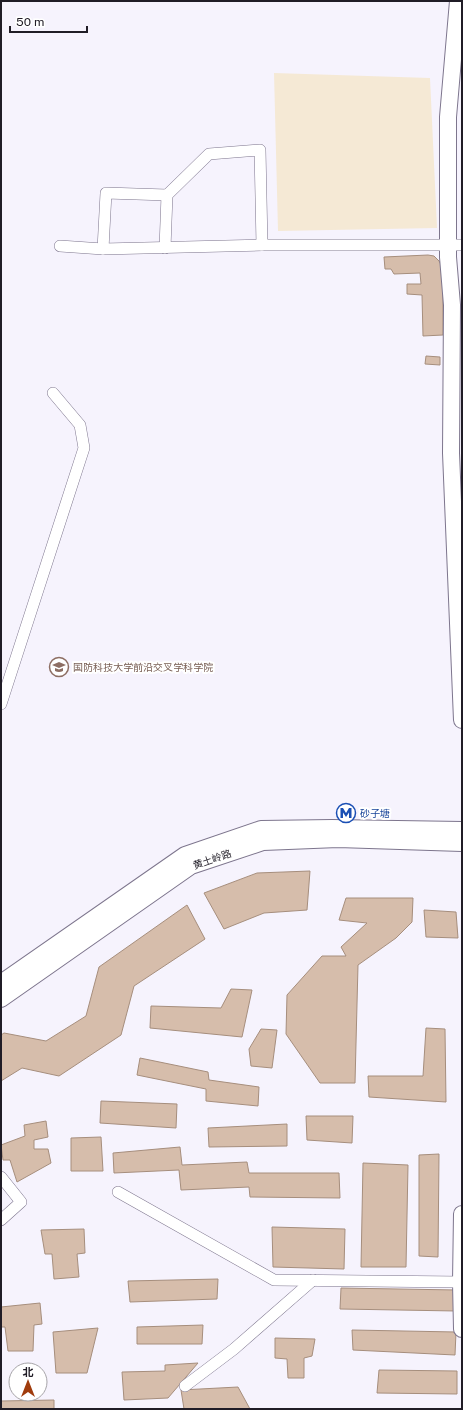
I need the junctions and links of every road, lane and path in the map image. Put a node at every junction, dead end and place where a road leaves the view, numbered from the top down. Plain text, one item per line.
1 (458, 1) edge
2 (167, 195) junction
3 (455, 244) edge
4 (262, 245) junction
5 (60, 246) dead end
6 (165, 248) junction
7 (103, 250) junction
8 (53, 393) dead end
9 (2, 699) edge
10 (462, 720) edge
11 (462, 830) edge
12 (462, 843) edge
13 (1, 983) edge
14 (1, 999) edge
15 (1, 1177) edge
16 (118, 1192) dead end
17 (462, 1214) edge
18 (1, 1220) edge
19 (313, 1280) junction
20 (461, 1282) junction
21 (462, 1329) edge
22 (185, 1386) dead end

1 - 3 street
2 - 4 street
2 - 6 street
2 - 7 street
3 - 4 street
3 - 10 street
4 - 6 street
5 - 7 street
6 - 7 street
8 - 9 street
11 - 13 street, 黄土岭路
12 - 14 street, 黄土岭路
15 - 18 street
16 - 19 street
17 - 20 street
19 - 20 street
19 - 22 street
20 - 21 street

